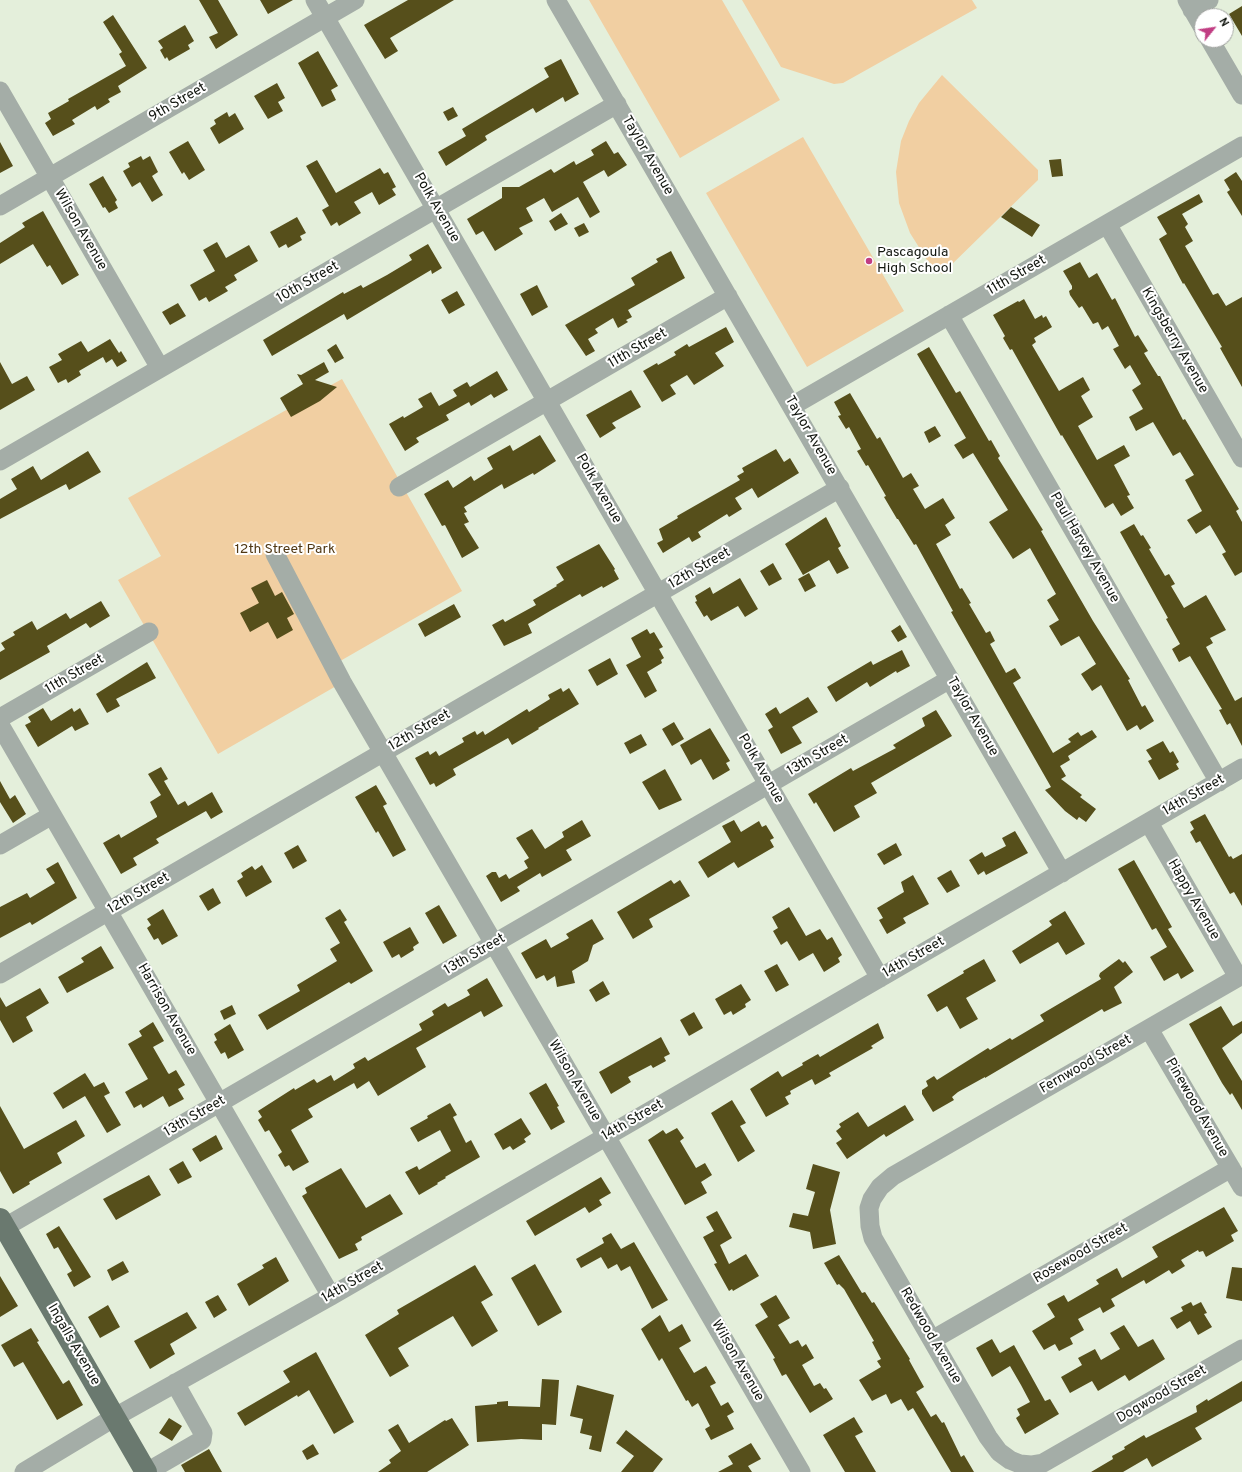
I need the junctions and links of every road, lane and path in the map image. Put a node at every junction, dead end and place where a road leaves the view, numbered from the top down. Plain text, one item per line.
1 (315, 0) edge
2 (355, 0) edge
3 (556, 0) edge
4 (1209, 0) edge
5 (1190, 5) edge
6 (325, 17) junction
7 (1215, 48) edge
8 (0, 91) edge
9 (1242, 95) edge
10 (617, 104) junction
11 (1242, 146) edge
12 (50, 177) junction
13 (0, 206) edge
14 (436, 209) junction
15 (1107, 224) junction
16 (728, 296) junction
17 (949, 315) junction
18 (160, 368) junction
19 (547, 400) junction
20 (792, 406) junction
21 (1242, 458) edge
22 (0, 461) edge
23 (399, 487) dead end
24 (840, 488) junction
25 (275, 554) dead end
26 (659, 593) junction
27 (149, 632) dead end
28 (950, 679) junction
29 (0, 718) edge
30 (0, 724) edge
31 (382, 753) junction
32 (1242, 768) edge
33 (1219, 782) junction
34 (770, 785) junction
35 (52, 815) junction
36 (1149, 823) junction
37 (0, 845) edge
38 (1062, 873) junction
39 (109, 911) junction
40 (494, 944) junction
41 (0, 974) edge
42 (1240, 976) edge
43 (880, 978) junction
44 (1149, 1029) junction
45 (220, 1103) junction
46 (606, 1137) junction
47 (930, 1155) joint
48 (1231, 1168) junction
49 (1242, 1187) edge
50 (2, 1225) edge
51 (331, 1296) junction
52 (932, 1340) junction
53 (1242, 1349) edge
54 (175, 1383) junction
55 (115, 1417) junction
56 (1081, 1441) joint
57 (24, 1472) edge
58 (147, 1472) edge
59 (802, 1472) edge

1 - 6 street, Polk Avenue
2 - 6 street, 9th Street
3 - 10 street, Taylor Avenue
4 - 5 street
6 - 12 street, 9th Street
6 - 14 street, Polk Avenue
7 - 9 street
8 - 12 street, Wilson Avenue
10 - 14 street, 10th Street
10 - 16 street, Taylor Avenue
11 - 15 street, 11th Street
12 - 13 street, 9th Street
12 - 18 street, Wilson Avenue
14 - 18 street, 10th Street
14 - 19 street, Polk Avenue
15 - 17 street, 11th Street
15 - 21 street, Kingsberry Avenue
16 - 19 street, 11th Street
16 - 20 street, Taylor Avenue
17 - 20 street, 11th Street
17 - 33 street, Paul Harvey Avenue
18 - 22 street, 10th Street
19 - 23 street, 11th Street
19 - 26 street, Polk Avenue
20 - 24 street, Taylor Avenue
24 - 26 street, 12th Street
24 - 28 street, Taylor Avenue
25 - 31 street, Wilson Avenue
26 - 31 street, 12th Street
26 - 34 street, Polk Avenue
27 - 29 street, 11th Street
28 - 34 street, 13th Street
28 - 38 street, Taylor Avenue
30 - 35 street, Harrison Avenue
31 - 39 street, 12th Street
31 - 40 street, Wilson Avenue
32 - 33 street, 14th Street
33 - 36 street, 14th Street
34 - 40 street, 13th Street
34 - 43 street, Polk Avenue
35 - 37 street
35 - 39 street, Harrison Avenue
36 - 38 street, 14th Street
36 - 42 street, Happy Avenue
38 - 43 street, 14th Street
39 - 41 street, 12th Street
39 - 45 street, Harrison Avenue
40 - 45 street, 13th Street
40 - 46 street, Wilson Avenue
42 - 44 street, Fernwood Street
43 - 46 street, 14th Street
44 - 47 street, Fernwood Street
44 - 48 street, Pinewood Avenue
45 - 50 street, 13th Street
45 - 51 street, Harrison Avenue
46 - 51 street, 14th Street
46 - 59 street, Wilson Avenue
47 - 52 street, Redwood Avenue
48 - 49 street, Pinewood Avenue
48 - 52 street, Rosewood Street
50 - 55 main road, Ingalls Avenue
51 - 54 street, 14th Street
52 - 56 street, Redwood Avenue
53 - 56 street, Dogwood Street
54 - 55 street, 14th Street
54 - 58 street
55 - 57 street, 14th Street
55 - 58 main road, Ingalls Avenue

